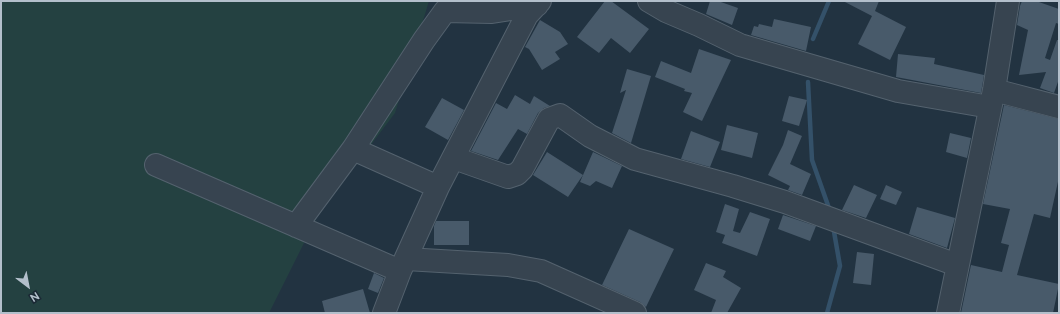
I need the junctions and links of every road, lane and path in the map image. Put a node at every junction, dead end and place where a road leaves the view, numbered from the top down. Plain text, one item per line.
1 (649, 1) edge
2 (1008, 1) edge
3 (539, 3) edge
4 (992, 99) junction
5 (1058, 105) edge
6 (353, 149) junction
7 (454, 158) junction
8 (156, 165) dead end
9 (438, 187) junction
10 (296, 226) junction
11 (403, 265) junction
12 (957, 265) junction
13 (384, 313) edge
14 (634, 313) edge
15 (948, 313) edge

1 - 4 street
2 - 4 street
3 - 6 street
3 - 7 street
4 - 5 street
4 - 12 street
6 - 9 street
6 - 10 street
7 - 9 street
7 - 12 street
8 - 10 street
9 - 11 street
10 - 11 street
11 - 13 street
11 - 14 street
12 - 15 street

